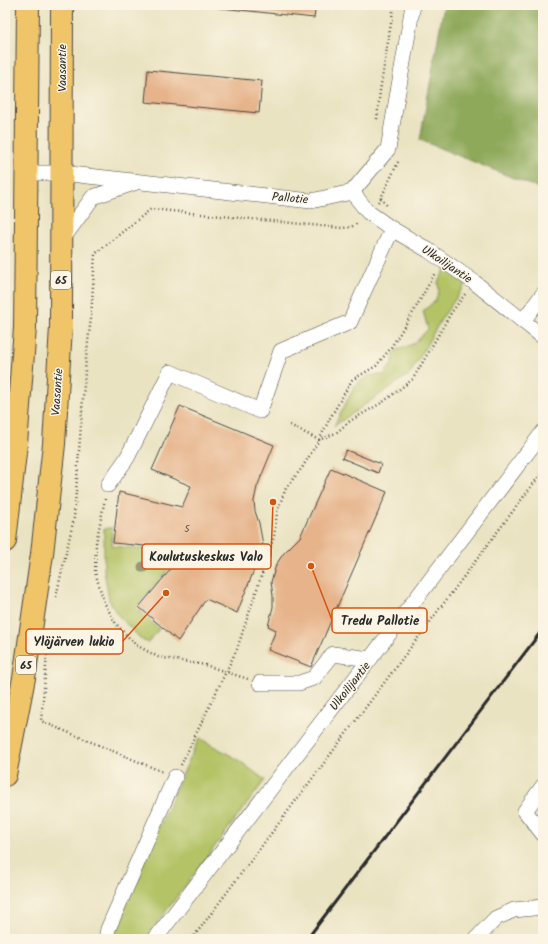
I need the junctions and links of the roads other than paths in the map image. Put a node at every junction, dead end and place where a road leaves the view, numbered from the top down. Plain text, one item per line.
1 (28, 5) edge
2 (62, 5) edge
3 (413, 5) edge
4 (26, 173) junction
5 (61, 173) junction
6 (137, 182) junction
7 (352, 192) junction
8 (392, 229) junction
9 (61, 241) junction
10 (543, 294) edge
11 (523, 321) junction
12 (543, 337) edge
13 (543, 432) edge
14 (108, 485) road end
15 (5, 541) edge
16 (370, 660) junction
17 (260, 683) road end
18 (5, 775) edge
19 (175, 777) road end
20 (543, 786) edge
21 (543, 834) edge
22 (543, 907) edge
23 (106, 939) edge
24 (155, 939) edge
25 (476, 939) edge

1 - 4 highway
2 - 5 highway, Vaasantie / 65
3 - 7 street
4 - 5 street, Pallotie
4 - 15 highway
5 - 6 street, Pallotie
5 - 9 highway, Vaasantie / 65
6 - 7 street, Pallotie
6 - 9 street
7 - 8 street, Ulkoilijantie
8 - 11 street, Ulkoilijantie
8 - 14 street
9 - 18 highway, Vaasantie / 65
10 - 11 street
11 - 12 street, Ulkoilijantie
13 - 16 street, Ulkoilijantie
16 - 17 street
16 - 24 street, Ulkoilijantie
19 - 23 street
20 - 21 street
22 - 25 street

